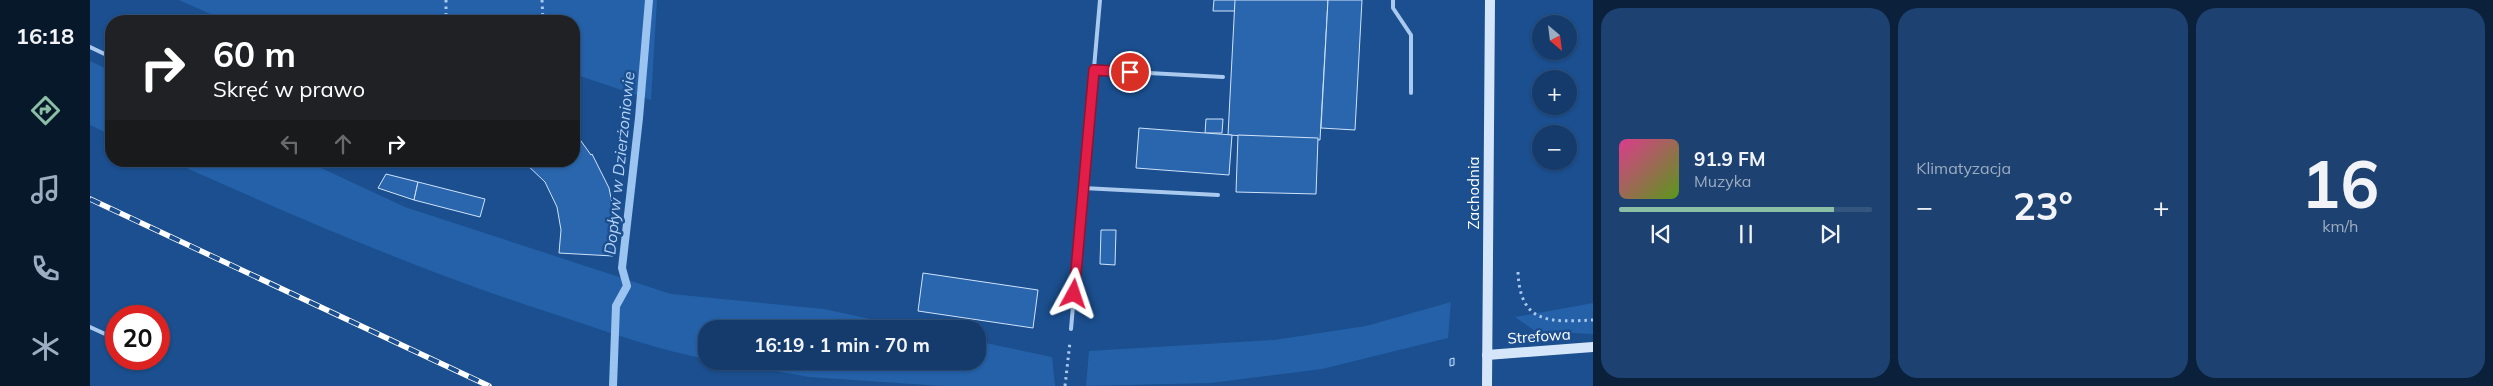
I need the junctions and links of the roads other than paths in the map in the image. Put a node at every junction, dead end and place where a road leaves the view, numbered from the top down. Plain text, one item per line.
1 (1100, 0) edge
2 (1393, 0) edge
3 (1490, 0) edge
4 (90, 47) edge
5 (105, 54) edge
6 (1094, 70) junction
7 (1222, 77) dead end
8 (1411, 93) dead end
9 (1083, 188) junction
10 (1218, 195) dead end
11 (90, 327) edge
12 (1071, 329) road end
13 (105, 334) edge
14 (1593, 348) edge
15 (1487, 355) junction
16 (1487, 386) edge

1 - 6 lane
2 - 8 lane
3 - 15 street, Zachodnia
4 - 5 lane
6 - 7 lane
6 - 9 lane
9 - 10 lane
9 - 12 lane
11 - 13 lane
14 - 15 street, Strefowa
15 - 16 street, Zachodnia

